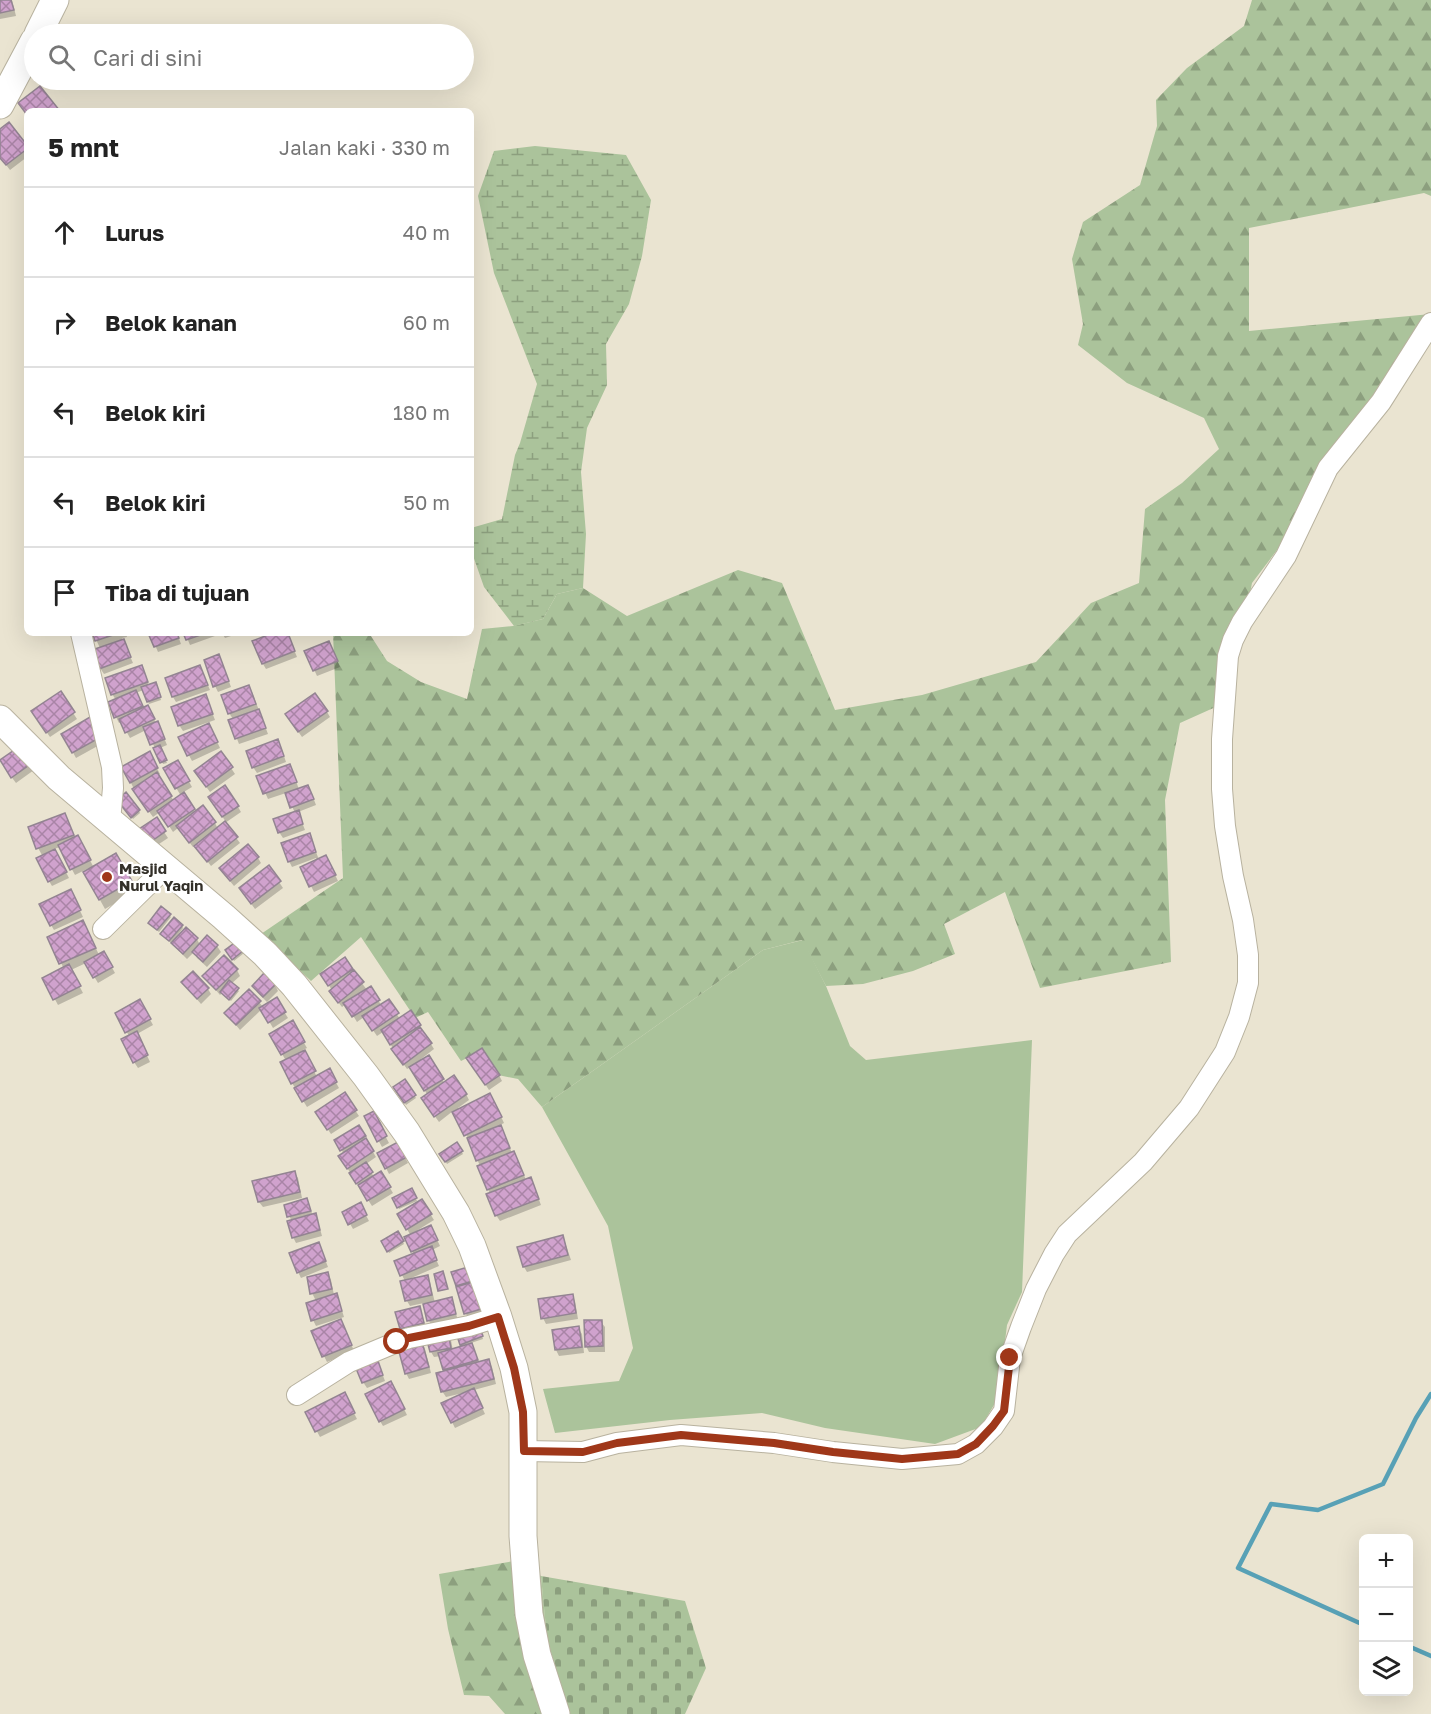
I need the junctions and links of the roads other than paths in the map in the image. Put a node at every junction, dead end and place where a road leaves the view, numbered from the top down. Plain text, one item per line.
1 (55, 0) edge
2 (43, 24) edge
3 (24, 60) edge
4 (0, 105) edge
5 (1431, 323) edge
6 (82, 636) edge
7 (0, 719) edge
8 (110, 821) junction
9 (165, 868) junction
10 (103, 929) dead end
11 (498, 1317) junction
12 (297, 1395) dead end
13 (524, 1451) junction
14 (556, 1714) edge

1 - 2 main road
3 - 4 main road
5 - 13 street
6 - 8 street
7 - 8 main road
8 - 9 main road
9 - 10 street
9 - 11 main road
11 - 12 street
11 - 13 main road
13 - 14 main road

